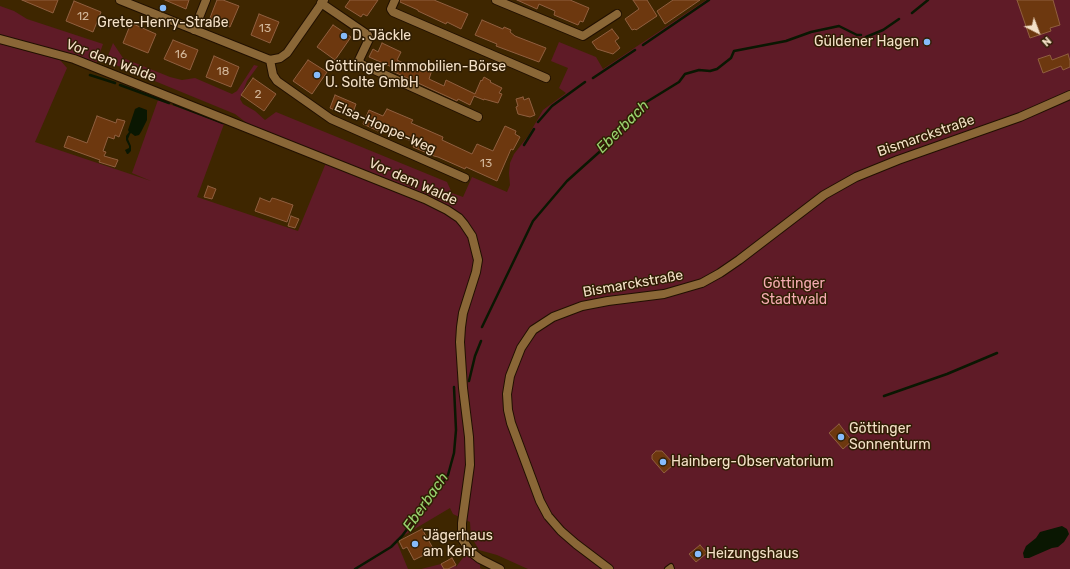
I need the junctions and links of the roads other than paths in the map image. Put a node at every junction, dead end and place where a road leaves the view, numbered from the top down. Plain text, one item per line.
1 (120, 0) edge
2 (206, 0) edge
3 (395, 0) edge
4 (496, 0) edge
5 (322, 2) edge
6 (617, 14) dead end
7 (194, 30) junction
8 (0, 39) edge
9 (270, 60) junction
10 (546, 78) dead end
11 (1070, 95) edge
12 (478, 117) dead end
13 (465, 178) dead end
14 (500, 569) edge
15 (609, 569) edge
16 (667, 569) edge
17 (672, 569) edge

1 - 7 street
2 - 7 street
3 - 10 street
4 - 6 street
5 - 9 street
5 - 12 street
7 - 9 street
8 - 14 street, Vor dem Walde
9 - 13 street, Elsa-Hoppe-Weg
11 - 15 street, Bismarckstraße
16 - 17 lane

